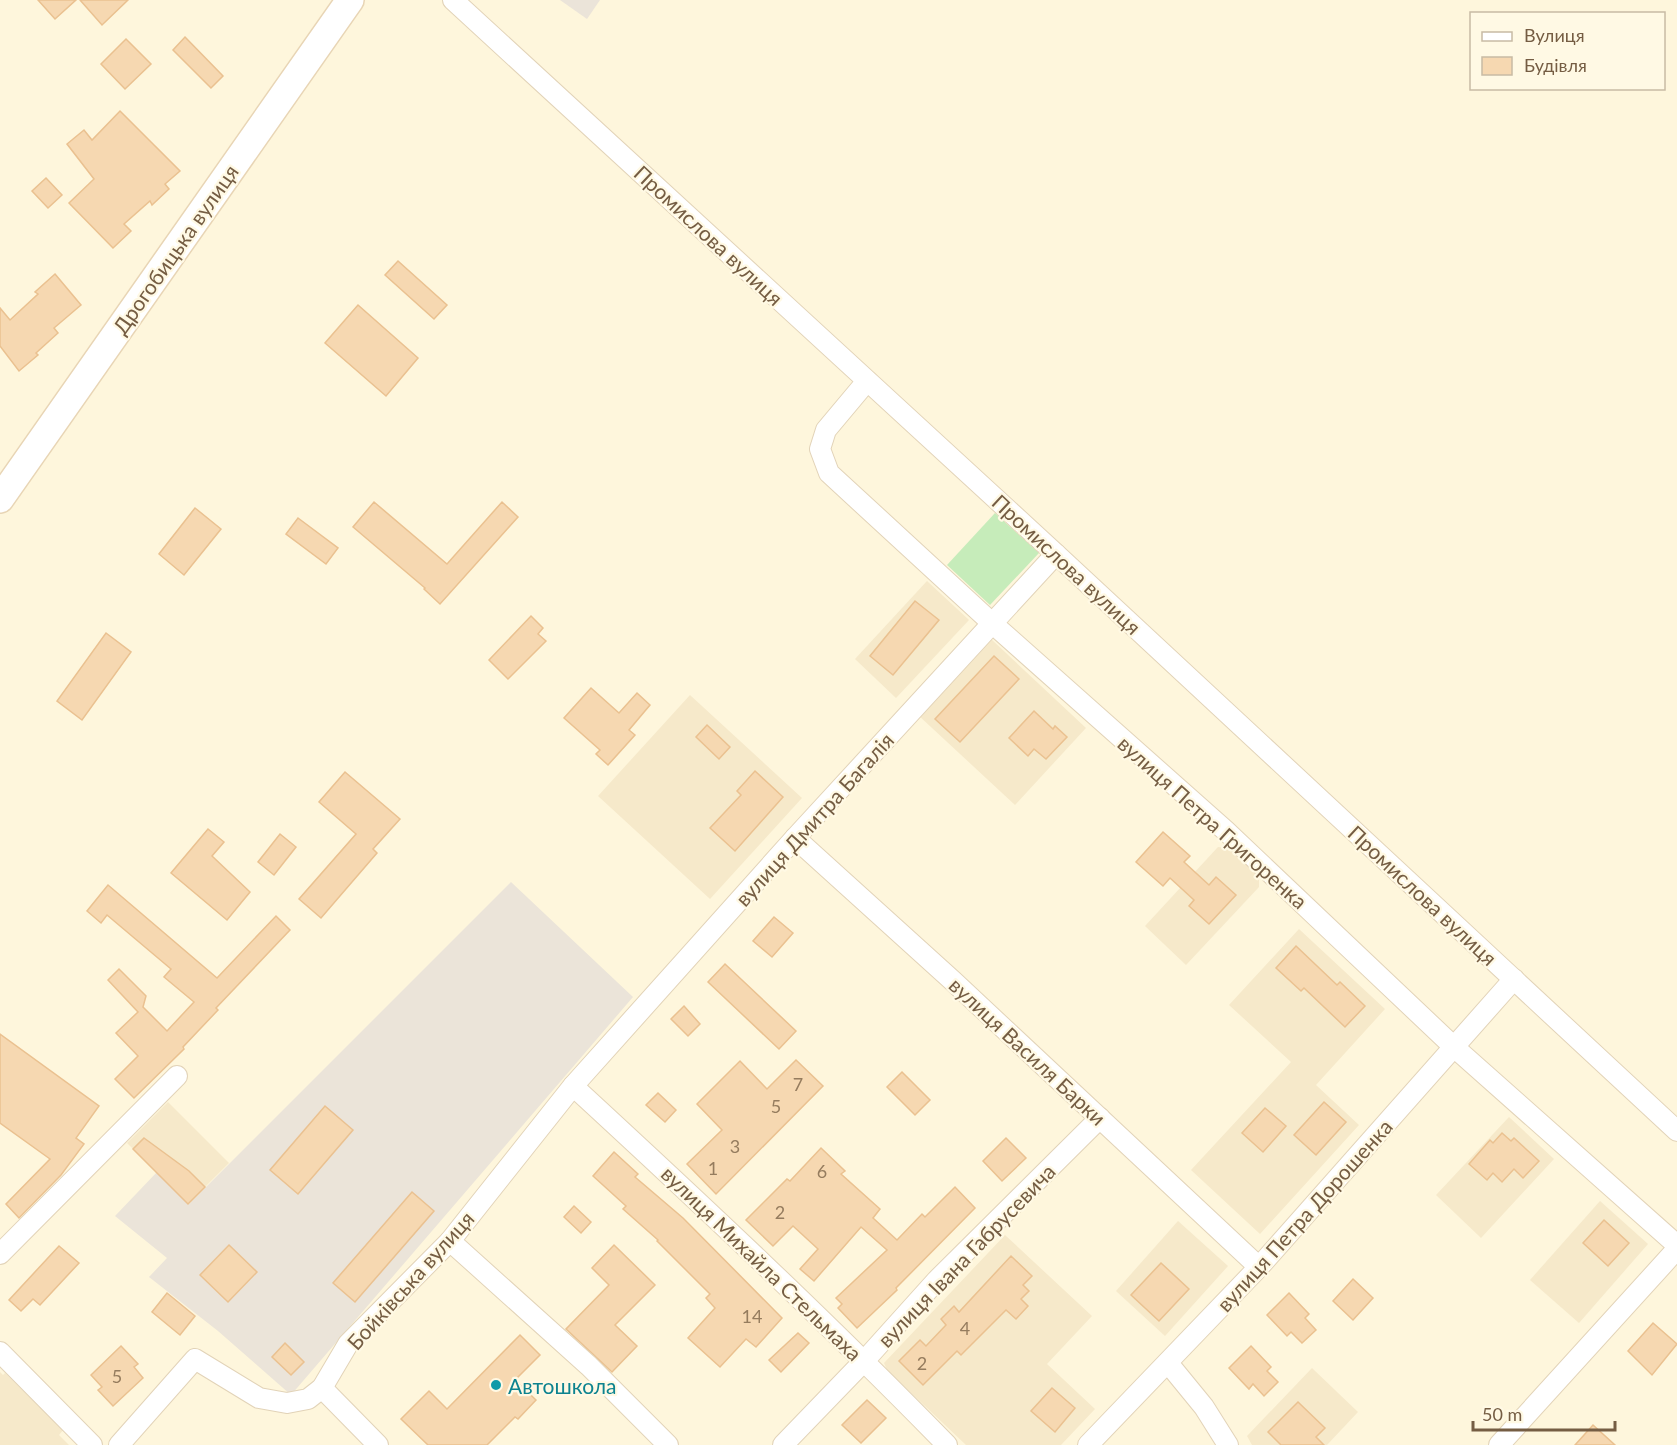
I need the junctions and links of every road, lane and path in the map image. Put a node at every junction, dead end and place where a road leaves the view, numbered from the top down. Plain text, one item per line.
1 (350, 0) edge
2 (453, 0) edge
3 (867, 381) junction
4 (0, 499) edge
5 (1056, 554) junction
6 (993, 624) junction
7 (795, 838) junction
8 (1514, 979) junction
9 (1454, 1047) junction
10 (177, 1076) dead end
11 (573, 1086) junction
12 (1100, 1118) junction
13 (1677, 1131) edge
14 (450, 1241) junction
15 (1677, 1247) edge
16 (0, 1254) edge
17 (1259, 1268) junction
18 (0, 1352) edge
19 (865, 1360) junction
20 (1168, 1363) junction
21 (322, 1388) junction
22 (92, 1445) edge
23 (119, 1445) edge
24 (378, 1445) edge
25 (668, 1445) edge
26 (783, 1445) edge
27 (947, 1445) edge
28 (1088, 1445) edge
29 (1228, 1445) edge
30 (1499, 1445) edge

1 - 4 main road, Дрогобицька вулиця
2 - 3 street, Промислова вулиця
3 - 5 street, Промислова вулиця
3 - 6 street, вулиця Петра Григоренка
5 - 6 street, вулиця Дмитра Багалія
5 - 8 street, Промислова вулиця
6 - 7 street, вулиця Дмитра Багалія
6 - 9 street, вулиця Петра Григоренка
7 - 11 street, вулиця Дмитра Багалія
7 - 12 street, вулиця Василя Барки
8 - 9 street, вулиця Петра Дорошенка
8 - 13 street, Промислова вулиця
9 - 15 street, вулиця Петра Григоренка
9 - 17 street, вулиця Петра Дорошенка
10 - 16 street
11 - 14 street, Бойківська вулиця
11 - 19 street, вулиця Михайла Стельмаха
12 - 17 street, вулиця Василя Барки
12 - 19 street, вулиця Івана Габрусевича
14 - 21 street, Бойківська вулиця
14 - 25 street
15 - 30 street
17 - 20 street, вулиця Петра Дорошенка
18 - 22 street
19 - 26 street, вулиця Івана Габрусевича
19 - 27 street, вулиця Михайла Стельмаха
20 - 28 street, вулиця Петра Дорошенка
20 - 29 street
21 - 23 street
21 - 24 street

